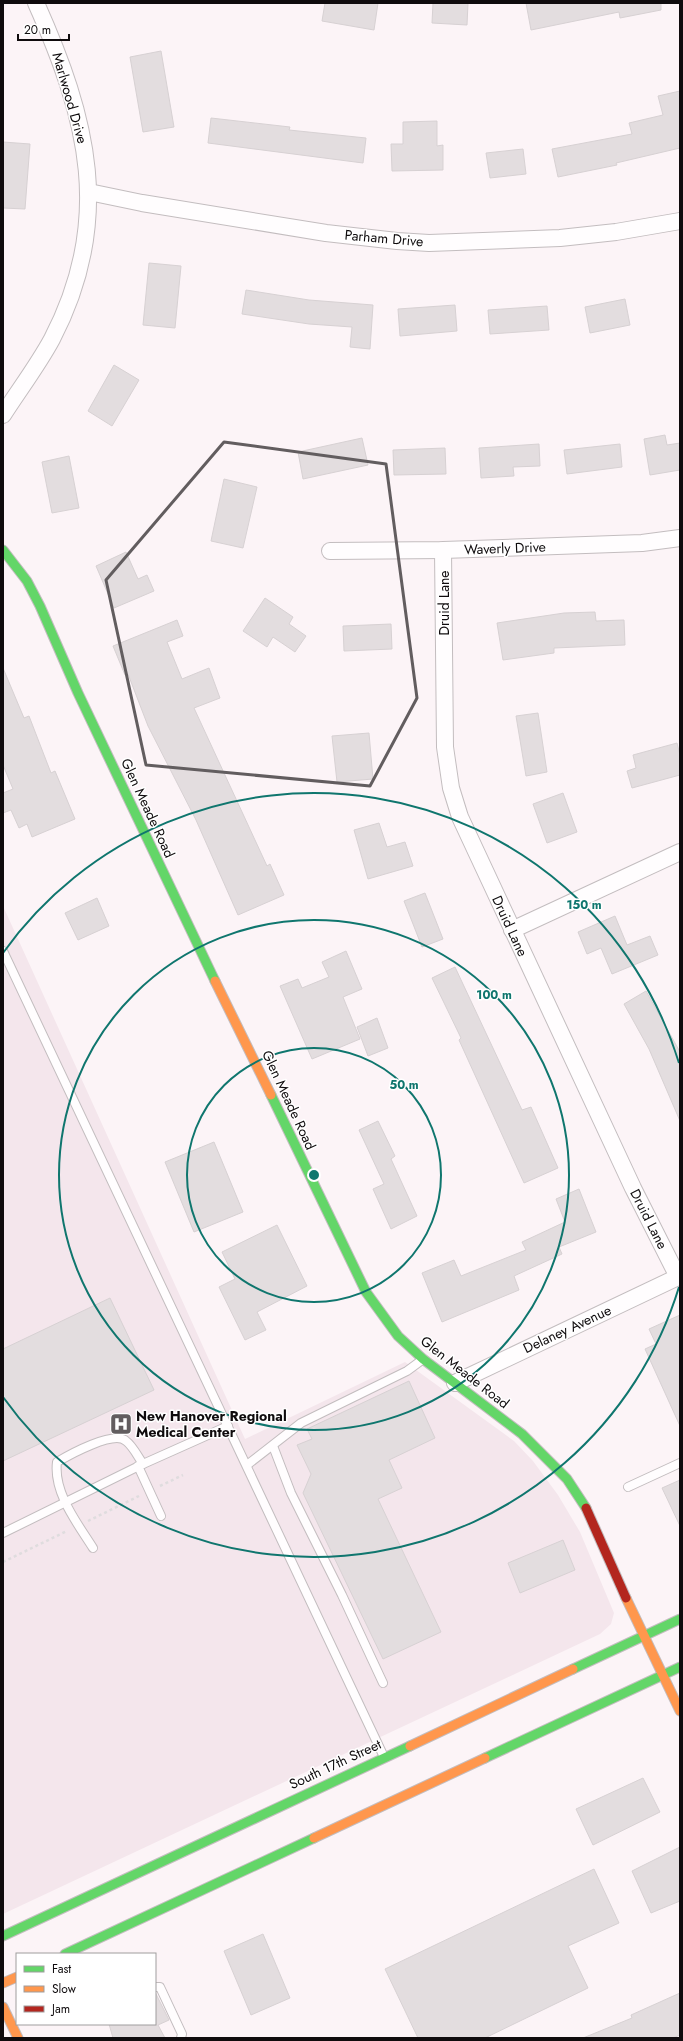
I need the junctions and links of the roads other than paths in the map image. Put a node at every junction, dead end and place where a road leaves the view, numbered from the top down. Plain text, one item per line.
1 (36, 3) edge
2 (89, 192) junction
3 (680, 221) edge
4 (3, 415) edge
5 (680, 538) edge
6 (3, 550) edge
7 (444, 550) junction
8 (330, 551) dead end
9 (680, 852) edge
10 (512, 930) junction
11 (3, 951) edge
12 (679, 1276) edge
13 (423, 1360) junction
14 (455, 1383) junction
15 (228, 1426) junction
16 (273, 1446) junction
17 (680, 1463) edge
18 (140, 1465) junction
19 (247, 1466) junction
20 (628, 1487) dead end
21 (66, 1502) junction
22 (161, 1516) dead end
23 (3, 1533) edge
24 (93, 1548) dead end
25 (680, 1619) edge
26 (644, 1636) junction
27 (680, 1667) edge
28 (663, 1676) junction
29 (383, 1683) dead end
30 (680, 1711) edge
31 (384, 1757) junction
32 (3, 1936) edge
33 (68, 1953) edge
34 (16, 1976) edge
35 (3, 1983) edge
36 (156, 1987) edge
37 (3, 2007) edge
38 (18, 2038) edge
39 (181, 2038) edge

1 - 2 street, Marlwood Drive
2 - 3 street, Parham Drive
2 - 4 street, Marlwood Drive
5 - 7 street, Waverly Drive
6 - 13 main road, Glen Meade Road
7 - 8 street, Waverly Drive
7 - 10 street, Druid Lane
9 - 10 street
10 - 12 street, Druid Lane
11 - 15 lane
12 - 14 street, Delaney Avenue
13 - 14 main road, Glen Meade Road
13 - 16 lane
14 - 26 main road, Glen Meade Road
15 - 18 lane
15 - 19 lane
16 - 19 lane
16 - 29 lane
17 - 20 lane
18 - 21 lane
18 - 21 lane
18 - 22 lane
19 - 31 lane
21 - 23 lane
21 - 24 lane
25 - 26 main road, South 17th Street
26 - 28 main road, Glen Meade Road
26 - 31 main road, South 17th Street
27 - 28 main road
28 - 30 main road, Glen Meade Road
28 - 33 main road
31 - 32 main road, South 17th Street
34 - 35 main road
36 - 39 lane
37 - 38 main road

